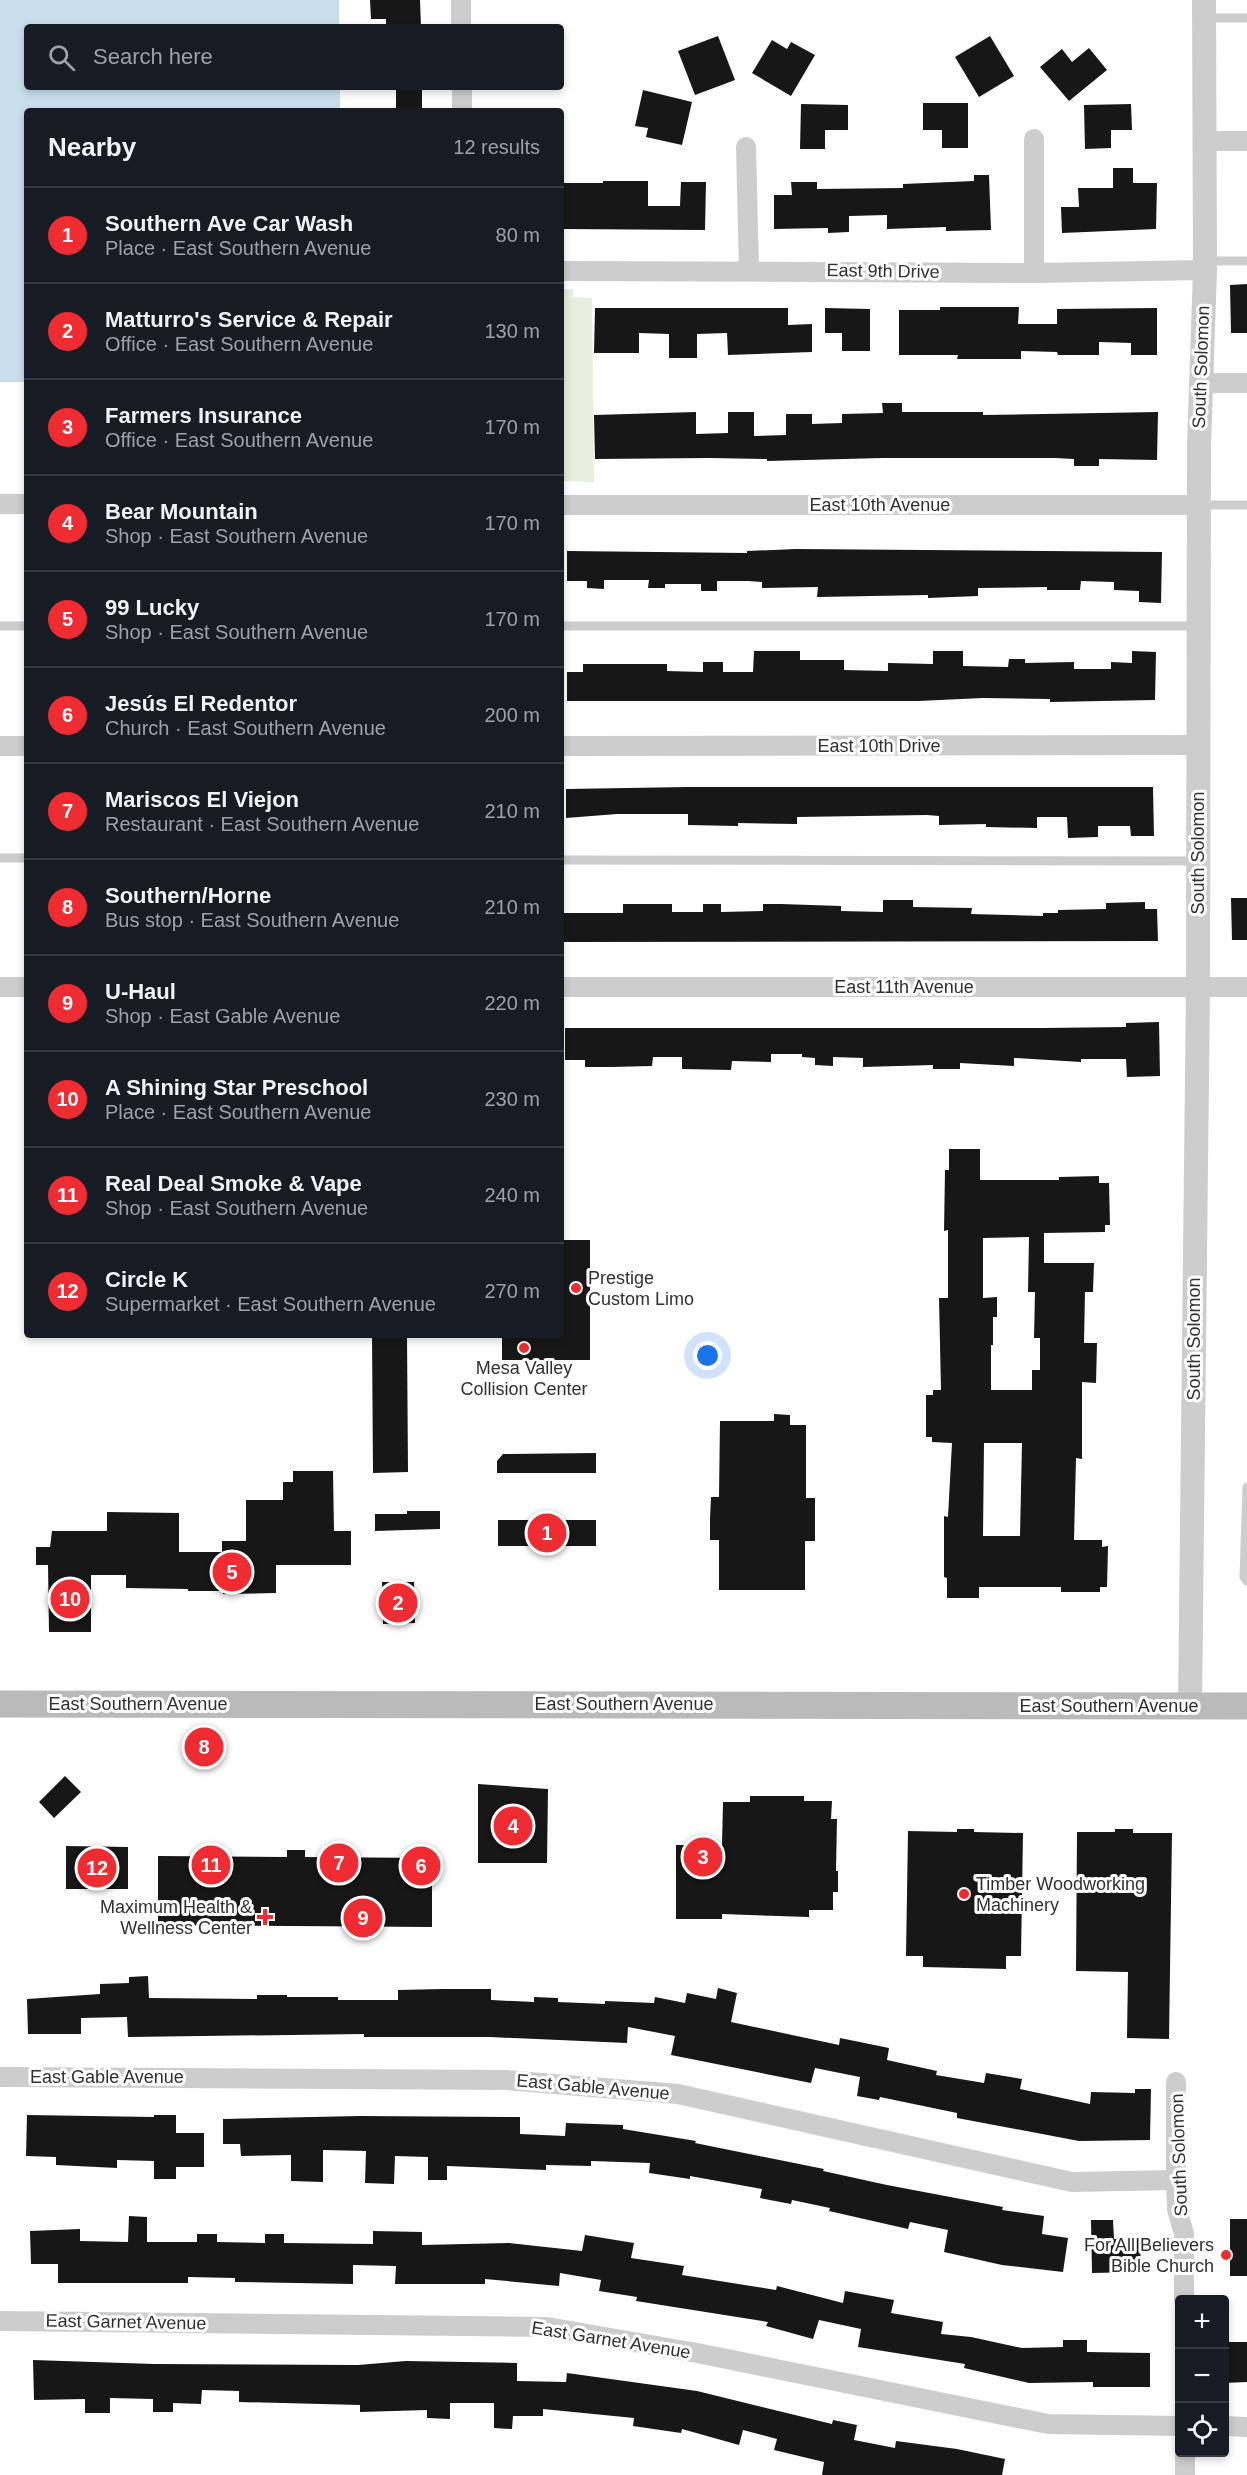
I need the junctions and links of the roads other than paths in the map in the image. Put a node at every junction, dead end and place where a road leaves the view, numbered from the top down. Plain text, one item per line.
1 (461, 0) edge
2 (1204, 9) edge
3 (1247, 18) edge
4 (461, 24) edge
5 (462, 90) edge
6 (462, 108) edge
7 (1034, 139) dead end
8 (1204, 141) junction
9 (1247, 141) edge
10 (746, 147) dead end
11 (1247, 261) edge
12 (1204, 265) junction
13 (749, 270) junction
14 (564, 271) edge
15 (1034, 273) junction
16 (1247, 382) edge
17 (1201, 383) junction
18 (0, 504) edge
19 (24, 504) edge
20 (564, 505) edge
21 (1200, 505) junction
22 (1247, 505) edge
23 (564, 626) edge
24 (1199, 626) junction
25 (0, 627) edge
26 (24, 627) edge
27 (1198, 745) junction
28 (0, 746) edge
29 (24, 746) edge
30 (564, 746) edge
31 (0, 858) edge
32 (24, 858) edge
33 (564, 860) edge
34 (1198, 861) junction
35 (0, 987) edge
36 (24, 987) edge
37 (564, 987) edge
38 (1198, 987) junction
39 (1247, 987) edge
40 (1247, 1487) edge
41 (1247, 1581) edge
42 (0, 1704) edge
43 (1190, 1706) junction
44 (1247, 1706) edge
45 (0, 2077) edge
46 (1176, 2082) dead end
47 (1176, 2180) junction
48 (1184, 2295) edge
49 (0, 2321) edge
50 (1175, 2426) edge
51 (1229, 2427) edge
52 (1247, 2427) edge
53 (1185, 2457) edge
54 (1185, 2475) edge

1 - 4 street
2 - 3 lane
2 - 8 street, South Solomon
5 - 6 street
7 - 15 street
8 - 9 street
8 - 12 street, South Solomon
10 - 13 street
11 - 12 lane
12 - 15 street, East 9th Drive
12 - 17 street, South Solomon
13 - 14 street, East 9th Drive
13 - 15 street, East 9th Drive
16 - 17 street
17 - 21 street, South Solomon
18 - 19 street
20 - 21 street, East 10th Avenue
21 - 22 lane
21 - 24 street, South Solomon
23 - 24 lane
24 - 27 street, South Solomon
25 - 26 lane
27 - 30 street, East 10th Drive
27 - 34 street, South Solomon
28 - 29 street
31 - 32 lane
33 - 34 lane
34 - 38 street, South Solomon
35 - 36 street
37 - 38 street, East 11th Avenue
38 - 39 street, East 11th Avenue
38 - 43 street, South Solomon
40 - 41 lane
42 - 43 main road, East Southern Avenue
43 - 44 main road, East Southern Avenue
45 - 47 street, East Gable Avenue
46 - 47 street, South Solomon
47 - 48 street, South Solomon
49 - 50 street, East Garnet Avenue
51 - 52 street
53 - 54 street

